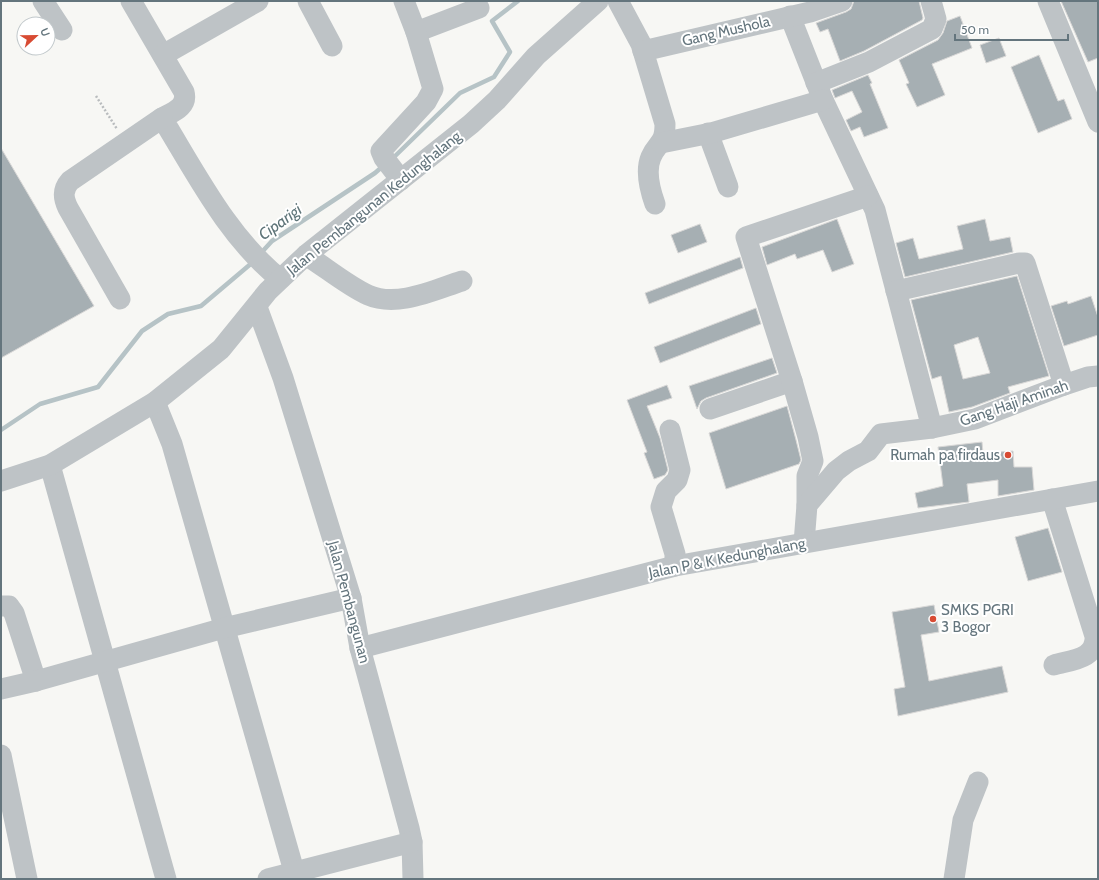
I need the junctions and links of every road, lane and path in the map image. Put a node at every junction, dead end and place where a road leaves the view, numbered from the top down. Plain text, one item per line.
1 (43, 1) edge
2 (131, 1) edge
3 (258, 1) edge
4 (308, 1) edge
5 (404, 1) edge
6 (598, 1) edge
7 (618, 1) edge
8 (842, 1) edge
9 (932, 1) edge
10 (1048, 1) edge
11 (479, 8) dead end
12 (800, 14) junction
13 (62, 30) dead end
14 (416, 32) junction
15 (332, 46) dead end
16 (643, 51) junction
17 (164, 55) junction
18 (819, 91) junction
19 (96, 96) dead end
20 (1096, 111) edge
21 (162, 118) junction
22 (708, 133) junction
23 (126, 143) junction
24 (661, 143) junction
25 (399, 177) junction
26 (728, 187) dead end
27 (868, 196) junction
28 (655, 204) dead end
29 (306, 255) junction
30 (280, 279) junction
31 (462, 281) dead end
32 (896, 291) junction
33 (120, 299) dead end
34 (257, 307) junction
35 (1098, 376) edge
36 (792, 381) junction
37 (1064, 385) junction
38 (155, 402) junction
39 (710, 409) dead end
40 (932, 428) junction
41 (670, 430) dead end
42 (50, 464) junction
43 (1, 481) edge
44 (1098, 491) edge
45 (1052, 499) junction
46 (807, 505) junction
47 (804, 543) junction
48 (675, 566) junction
49 (351, 598) junction
50 (1, 606) edge
51 (224, 628) junction
52 (360, 648) junction
53 (105, 662) junction
54 (1054, 665) dead end
55 (36, 681) junction
56 (1, 689) edge
57 (1, 755) edge
58 (978, 782) dead end
59 (412, 842) junction
60 (294, 871) junction
61 (27, 879) edge
62 (166, 879) edge
63 (268, 879) edge
64 (413, 879) edge
65 (954, 879) edge

1 - 13 street
2 - 17 street
3 - 17 street
4 - 15 street
5 - 14 street
6 - 25 street, Jalan Pembangunan Kedunghalang
7 - 16 street
8 - 12 street, Gang Mushola
9 - 18 street
10 - 20 street
11 - 14 street
12 - 16 street, Gang Mushola
12 - 18 street
14 - 25 street
16 - 24 street
17 - 21 street
18 - 22 street
18 - 27 street
19 - 23 path
21 - 23 street
21 - 30 street
22 - 24 street
22 - 26 street
23 - 33 street
24 - 28 street
25 - 29 street, Jalan Pembangunan Kedunghalang
27 - 32 street
27 - 36 street
29 - 30 street, Jalan Pembangunan Kedunghalang
29 - 31 street
30 - 34 street, Jalan Pembangunan Kedunghalang
32 - 37 street
32 - 40 street
34 - 38 street, Jalan Pembangunan Kedunghalang
34 - 49 street, Jalan Pembangunan
35 - 37 street, Gang Haji Aminah
36 - 39 street
36 - 46 street
37 - 40 street, Gang Haji Aminah
38 - 42 street, Jalan Pembangunan Kedunghalang
38 - 51 street
40 - 46 street, Gang Haji Aminah
41 - 48 street
42 - 43 street, Jalan Pembangunan Kedunghalang
42 - 53 street
44 - 45 street, Jalan P & K Kedunghalang
45 - 47 street, Jalan P & K Kedunghalang
45 - 54 street
46 - 47 street
47 - 48 street, Jalan P & K Kedunghalang
48 - 52 street, Jalan P & K Kedunghalang
49 - 51 street
49 - 52 street, Jalan Pembangunan
50 - 55 street
51 - 53 street
51 - 60 street
52 - 59 street, Jalan Pembangunan
53 - 55 street
53 - 62 street
55 - 56 street
57 - 61 street
58 - 65 street
59 - 60 street
59 - 64 street, Jalan Pembangunan
60 - 63 street

